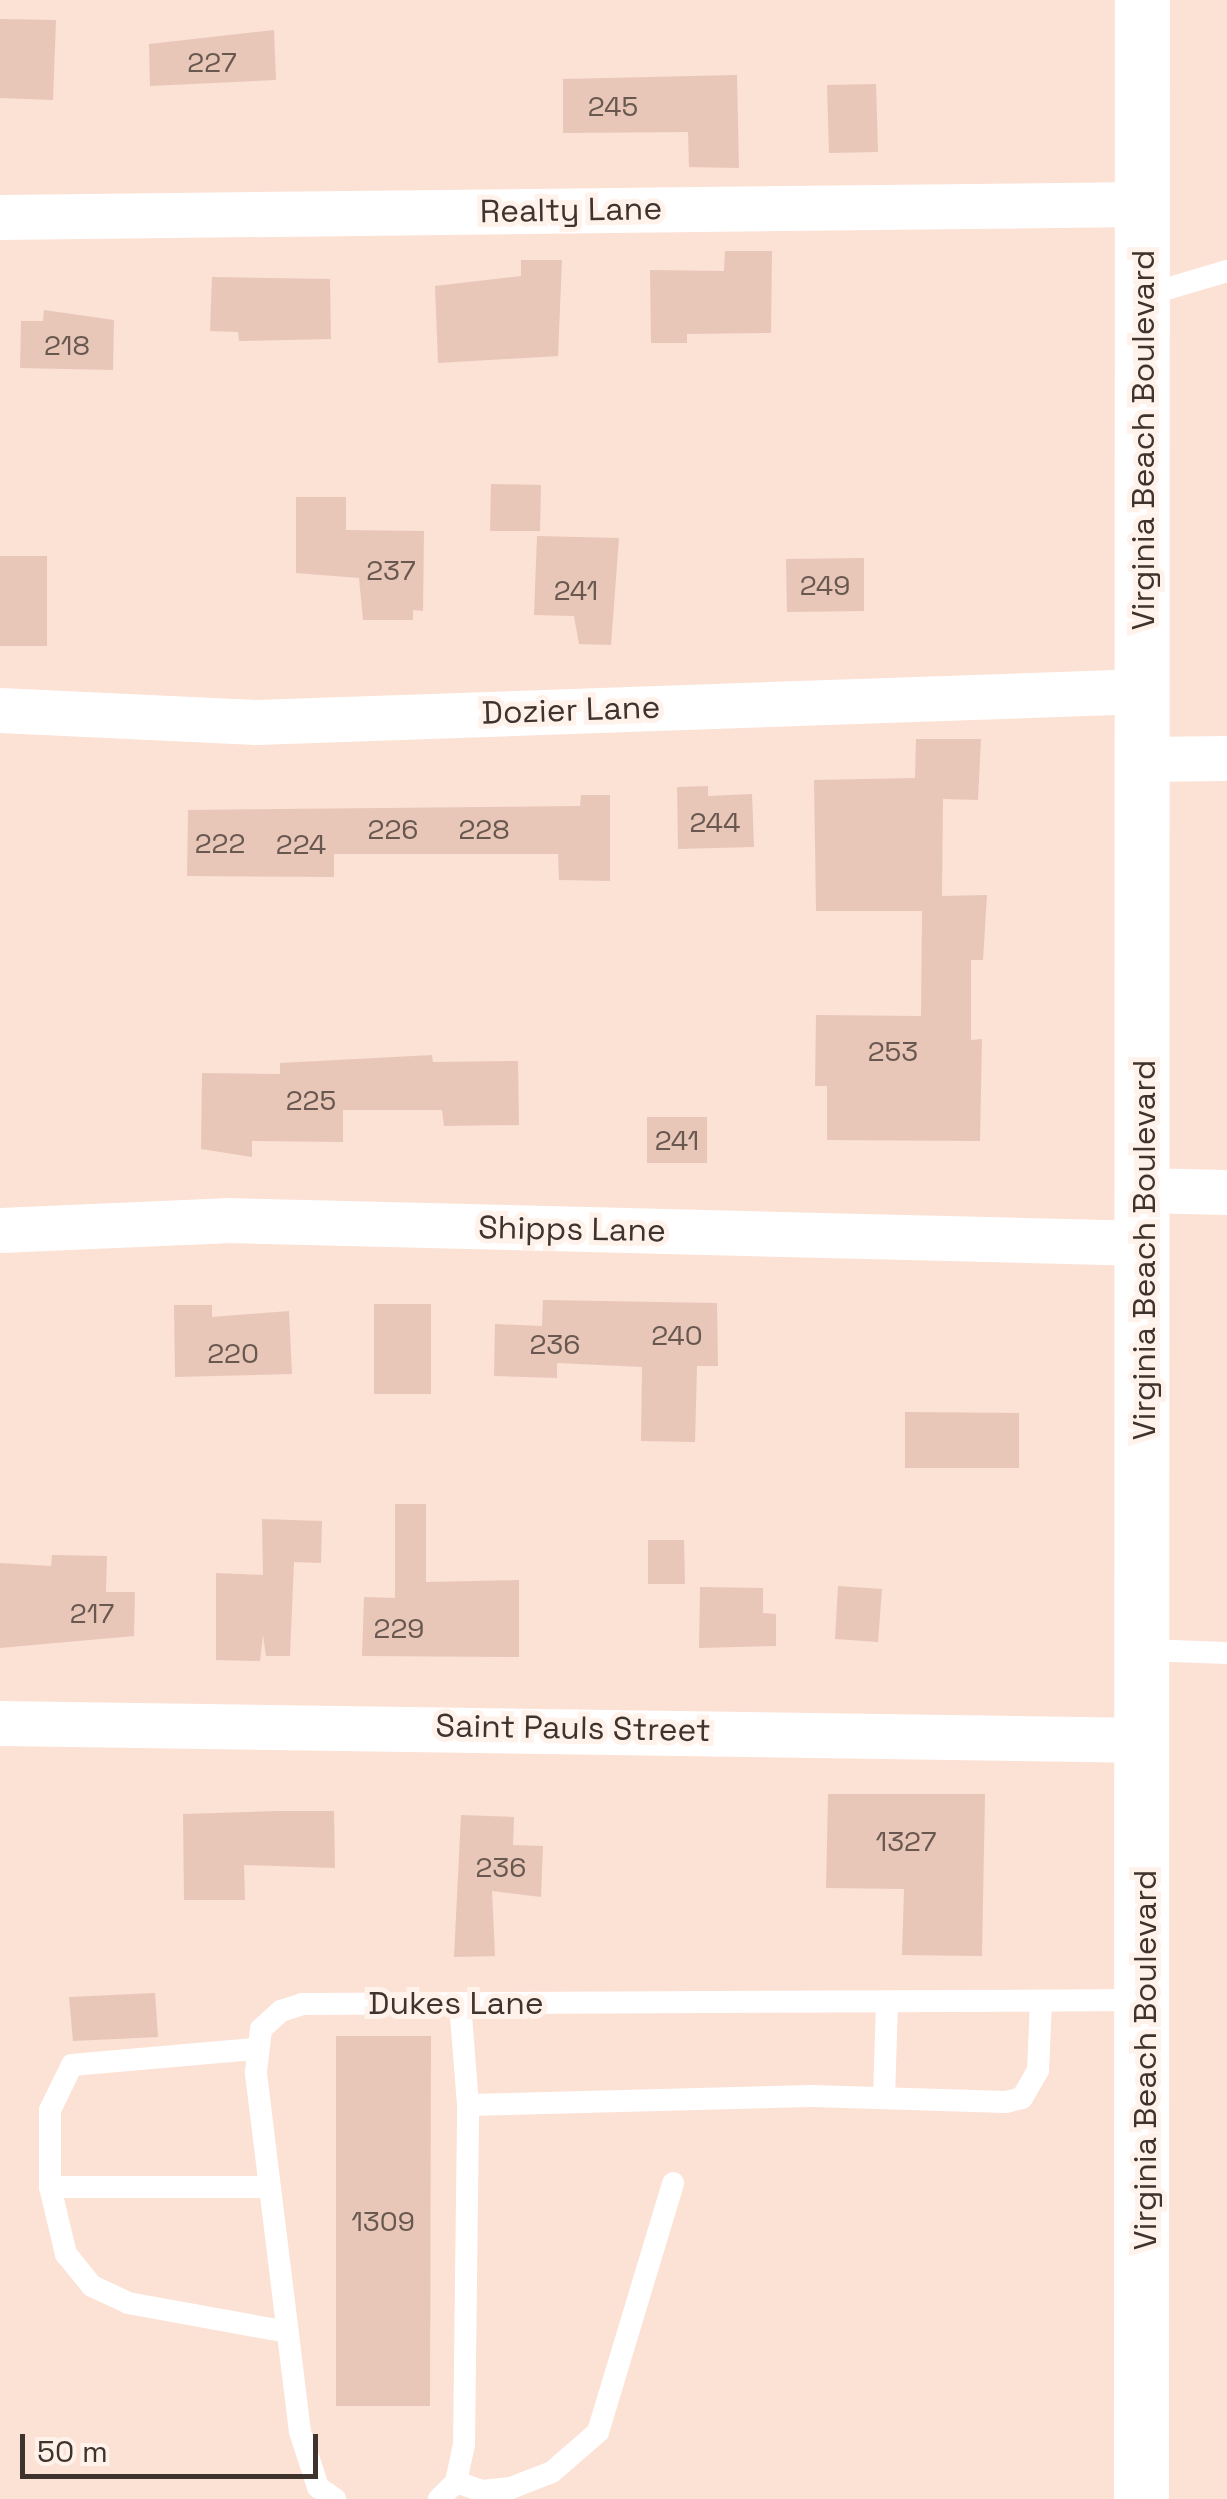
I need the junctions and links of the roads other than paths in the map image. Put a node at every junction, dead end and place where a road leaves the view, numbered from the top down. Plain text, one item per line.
1 (1142, 0) edge
2 (1143, 204) junction
3 (0, 217) edge
4 (1227, 271) edge
5 (1143, 296) junction
6 (1143, 691) junction
7 (0, 710) edge
8 (1227, 758) edge
9 (1143, 759) junction
10 (1227, 1192) edge
11 (1144, 1217) junction
12 (0, 1230) edge
13 (1146, 1650) junction
14 (1227, 1653) edge
15 (0, 1722) edge
16 (1146, 1740) junction
17 (1146, 2000) junction
18 (1040, 2002) junction
19 (460, 2003) junction
20 (888, 2005) junction
21 (254, 2050) junction
22 (884, 2098) junction
23 (468, 2105) junction
24 (673, 2183) dead end
25 (50, 2187) junction
26 (270, 2187) junction
27 (287, 2332) junction
28 (447, 2491) edge
29 (335, 2499) edge
30 (1141, 2499) edge

1 - 2 main road, Virginia Beach Boulevard
2 - 3 street, Realty Lane
2 - 5 main road, Virginia Beach Boulevard
4 - 5 lane
5 - 6 main road, Virginia Beach Boulevard
6 - 7 street, Dozier Lane
6 - 9 main road, Virginia Beach Boulevard
8 - 9 street
9 - 11 main road, Virginia Beach Boulevard
10 - 11 street, Shipps Lane
11 - 12 street, Shipps Lane
11 - 13 main road, Virginia Beach Boulevard
13 - 14 lane
13 - 16 main road, Virginia Beach Boulevard
15 - 16 street, Saint Pauls Street
16 - 17 main road, Virginia Beach Boulevard
17 - 18 lane, Dukes Lane
17 - 30 main road, Virginia Beach Boulevard
18 - 20 lane, Dukes Lane
18 - 22 lane
19 - 20 lane, Dukes Lane
19 - 21 lane, Dukes Lane
19 - 23 lane
20 - 22 lane
21 - 25 lane
21 - 26 lane
22 - 23 lane
23 - 28 lane
24 - 28 lane
25 - 26 lane
25 - 27 lane
26 - 27 lane
27 - 29 lane

